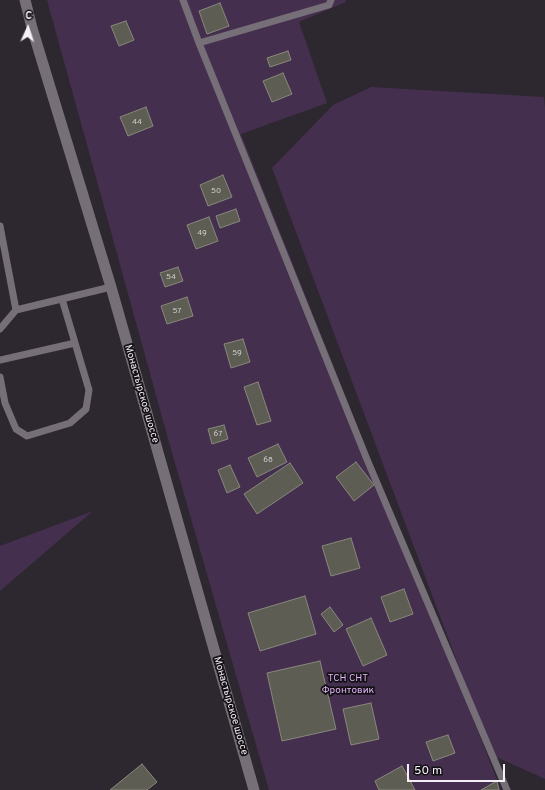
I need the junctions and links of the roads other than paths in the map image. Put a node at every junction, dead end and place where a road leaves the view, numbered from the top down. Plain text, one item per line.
1 (25, 0) edge
2 (183, 0) edge
3 (331, 0) edge
4 (199, 43) junction
5 (0, 226) edge
6 (111, 287) junction
7 (62, 299) junction
8 (16, 310) junction
9 (0, 329) edge
10 (75, 343) junction
11 (0, 360) edge
12 (0, 377) edge
13 (2, 404) edge
14 (254, 790) edge
15 (507, 790) edge

1 - 6 main road, Монастырское шоссе
2 - 4 lane
3 - 4 lane
4 - 15 lane
5 - 8 lane
6 - 7 lane
6 - 14 main road, Монастырское шоссе
7 - 8 lane
7 - 10 lane
8 - 9 lane
10 - 11 lane
10 - 13 lane
12 - 13 lane

